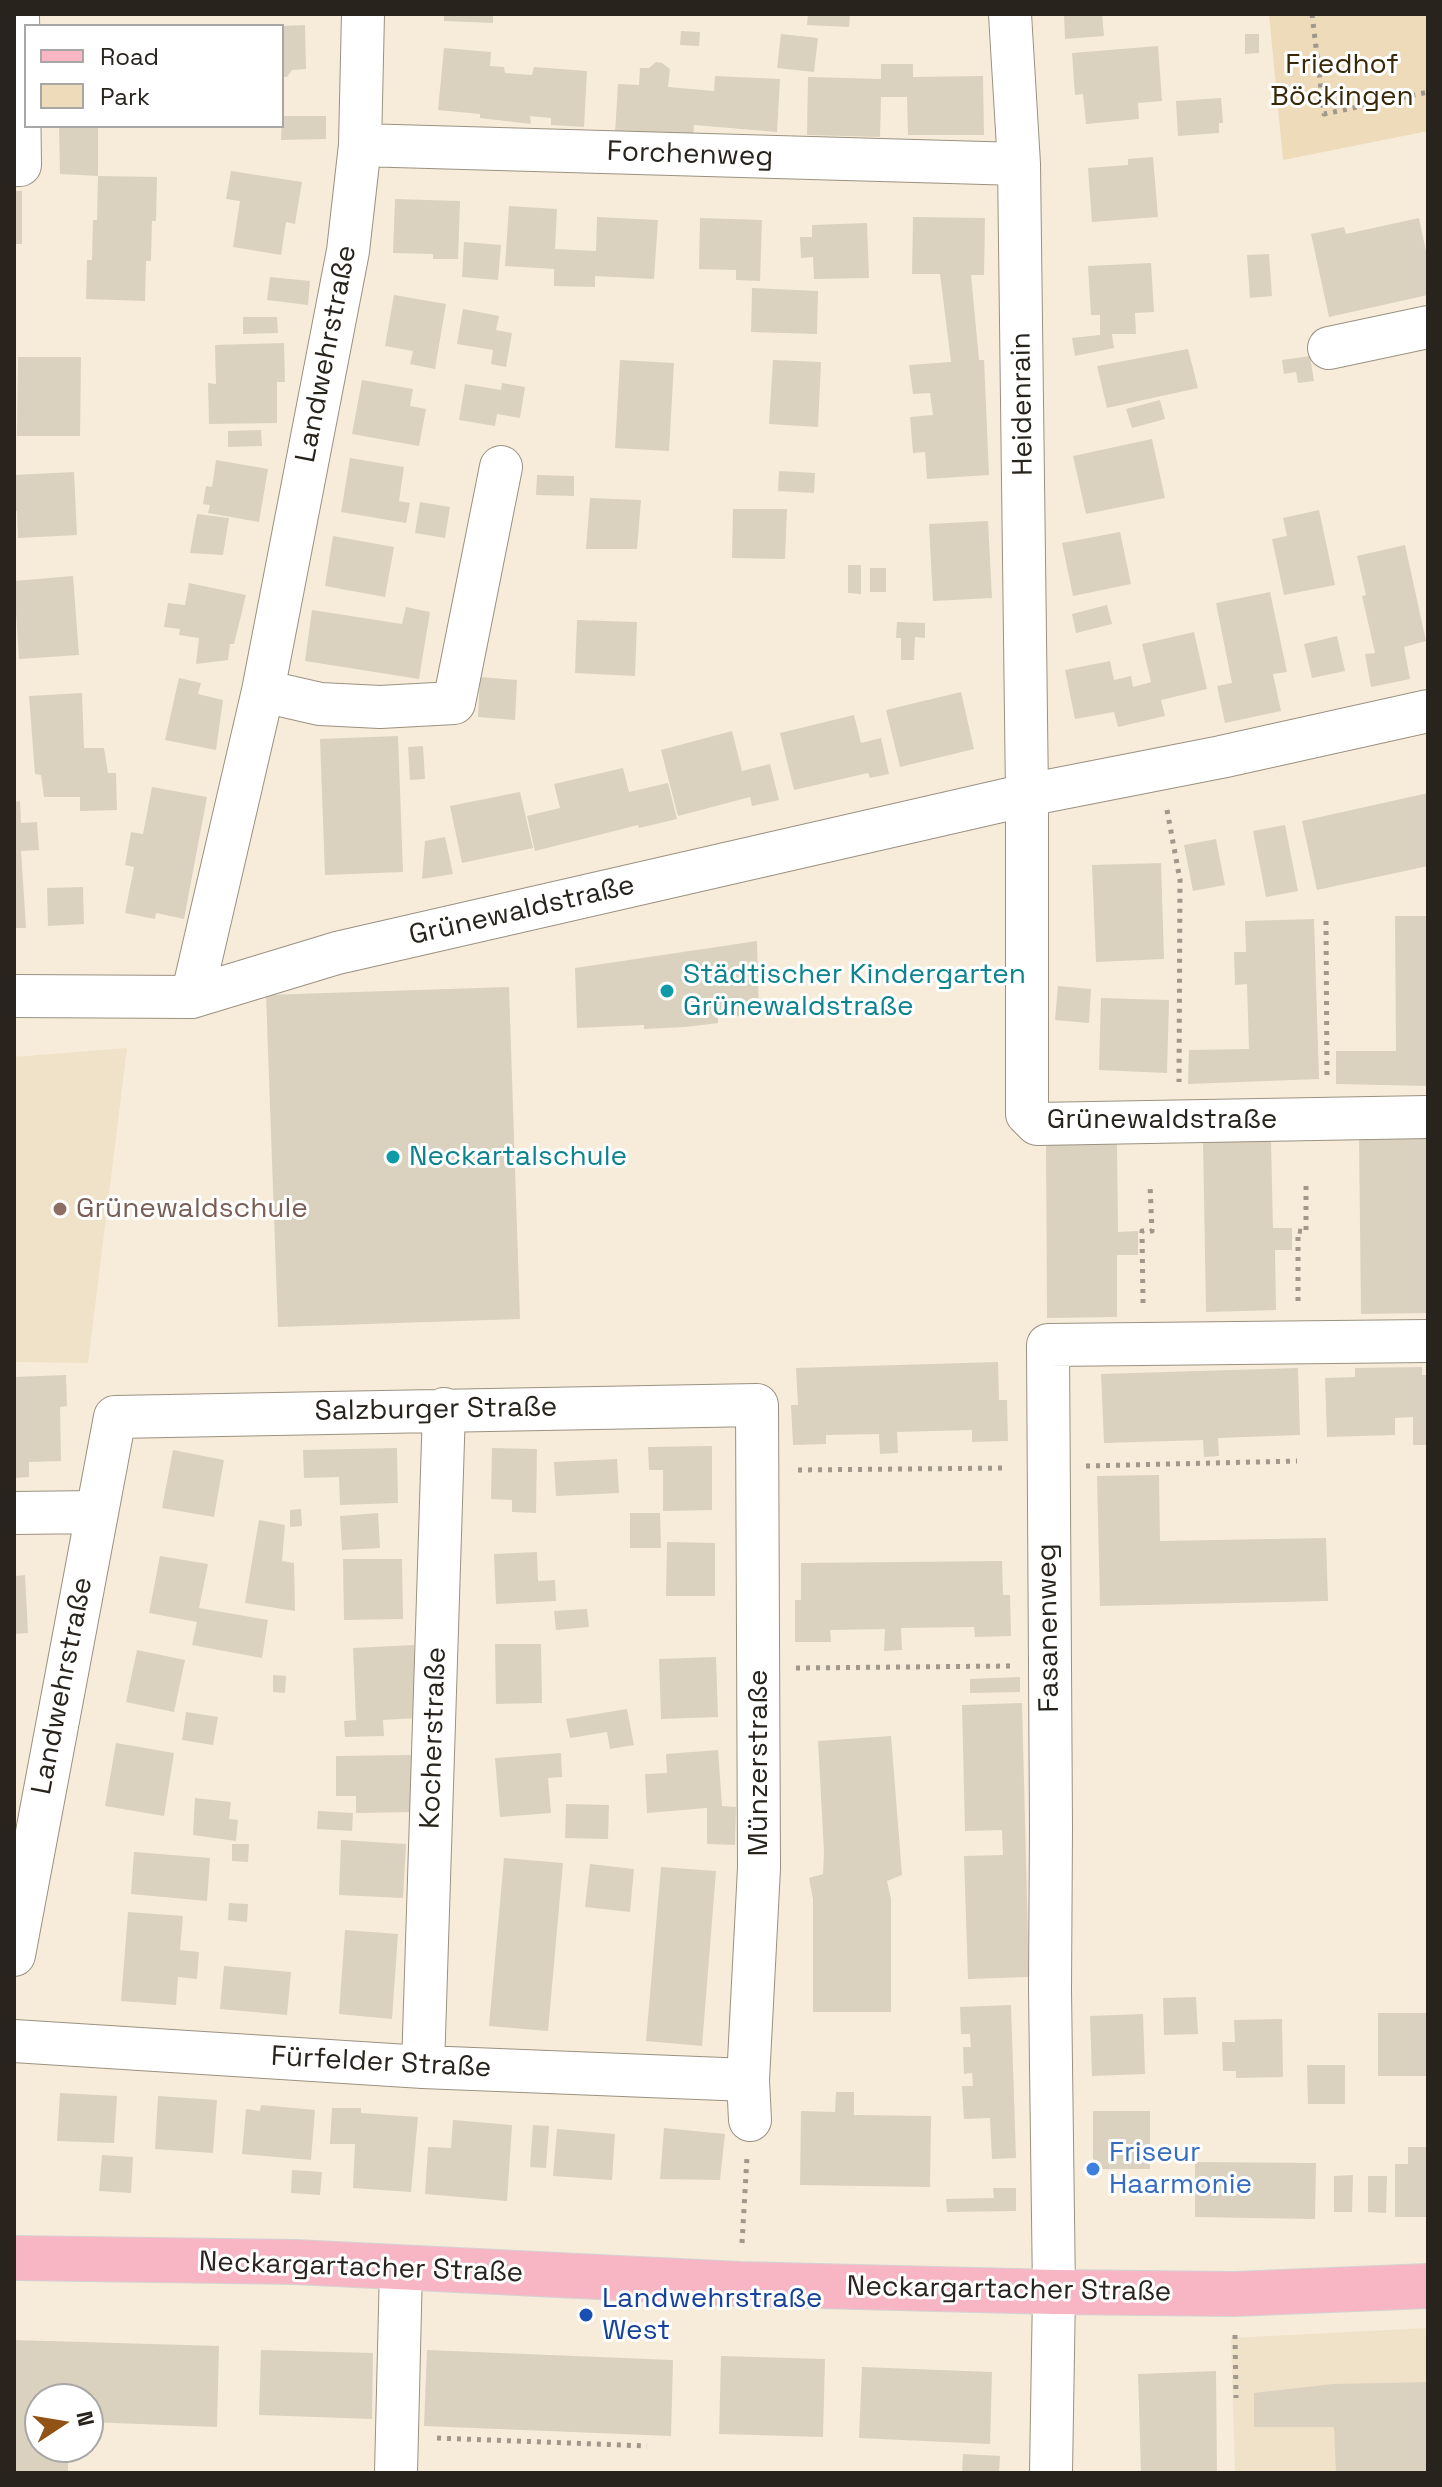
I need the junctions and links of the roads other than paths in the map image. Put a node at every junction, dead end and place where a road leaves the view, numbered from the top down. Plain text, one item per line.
1 (18, 14) edge
2 (363, 14) edge
3 (1010, 14) edge
4 (360, 145) junction
5 (1019, 164) junction
6 (14, 165) edge
7 (1428, 327) edge
8 (1329, 348) dead end
9 (501, 467) dead end
10 (263, 691) junction
11 (1428, 711) edge
12 (1027, 795) junction
13 (14, 996) edge
14 (192, 997) junction
15 (1428, 1117) edge
16 (1428, 1341) edge
17 (757, 1405) joint
18 (444, 1409) junction
19 (115, 1417) joint
20 (96, 1512) junction
21 (14, 1513) edge
22 (20, 1884) edge
23 (14, 1955) edge
24 (14, 2041) edge
25 (423, 2067) junction
26 (749, 2100) joint
27 (14, 2258) edge
28 (401, 2268) junction
29 (1428, 2286) edge
30 (1054, 2292) junction
31 (396, 2455) edge
32 (1051, 2473) edge

1 - 6 street
2 - 4 street, Landwehrstraße
3 - 5 street, Heidenrain
4 - 5 street, Forchenweg
4 - 10 street, Landwehrstraße
5 - 12 street, Heidenrain
7 - 8 street
9 - 10 street
10 - 14 street, Landwehrstraße
11 - 12 street, Grünewaldstraße
12 - 14 street, Grünewaldstraße
12 - 15 street, Grünewaldstraße
13 - 14 street, Grünewaldstraße
16 - 30 street, Fasanenweg
17 - 18 street, Salzburger Straße
17 - 26 street, Münzerstraße
18 - 19 street, Salzburger Straße
18 - 25 street, Kocherstraße
19 - 20 street, Landwehrstraße
20 - 21 street
20 - 22 street, Landwehrstraße
22 - 23 street, Landwehrstraße
24 - 25 street, Fürfelder Straße
25 - 26 street, Fürfelder Straße
27 - 28 main road, Neckargartacher Straße
28 - 30 main road, Neckargartacher Straße
28 - 31 street
29 - 30 main road, Neckargartacher Straße
30 - 32 street, Fasanenweg

